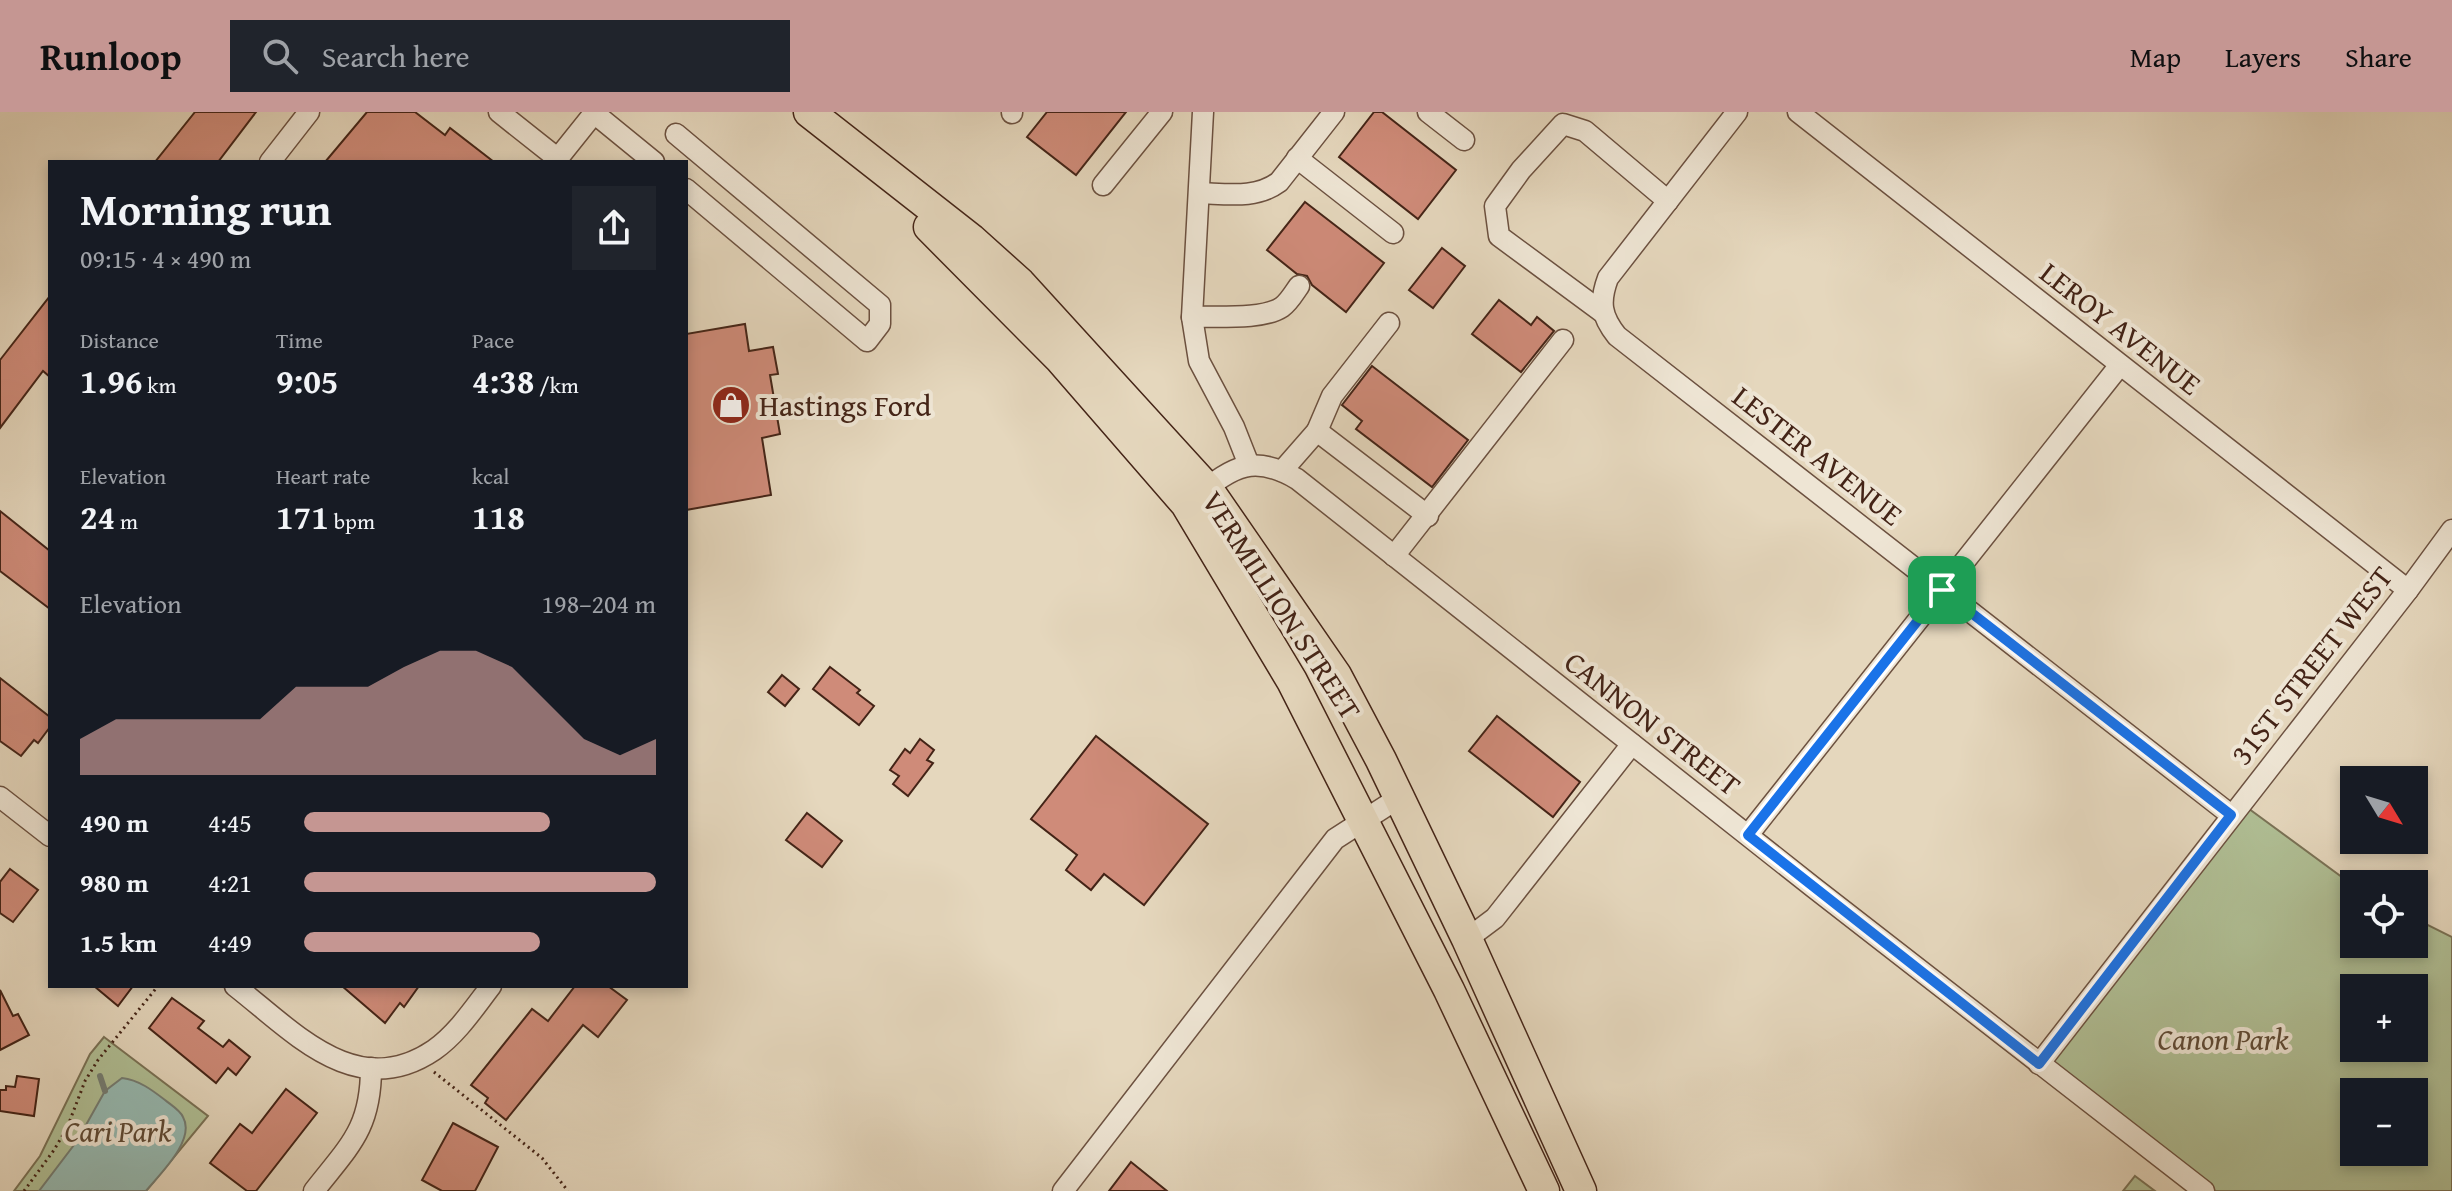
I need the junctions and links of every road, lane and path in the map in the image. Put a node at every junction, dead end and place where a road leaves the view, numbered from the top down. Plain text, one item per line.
1 (309, 112) edge
2 (499, 112) edge
3 (595, 112) edge
4 (1162, 112) edge
5 (1203, 112) edge
6 (1334, 112) edge
7 (1428, 112) edge
8 (1737, 112) edge
9 (1798, 112) edge
10 (820, 121) edge
11 (676, 134) dead end
12 (1464, 140) dead end
13 (1297, 158) junction
14 (272, 160) edge
15 (556, 160) edge
16 (652, 160) edge
17 (1103, 185) dead end
18 (1200, 193) junction
19 (689, 197) edge
20 (1668, 201) junction
21 (1393, 233) dead end
22 (1299, 286) dead end
23 (1602, 312) junction
24 (1192, 317) junction
25 (1389, 323) dead end
26 (1563, 340) dead end
27 (2120, 365) junction
28 (1317, 431) junction
29 (1249, 465) junction
30 (1282, 471) junction
31 (1196, 496) junction
32 (1428, 516) junction
33 (2452, 530) edge
34 (1394, 556) junction
35 (1942, 590) junction
36 (2408, 590) junction
37 (1632, 744) junction
38 (0, 797) edge
39 (1397, 799) junction
40 (2231, 815) junction
41 (1363, 820) junction
42 (46, 826) edge
43 (1748, 835) junction
44 (1467, 939) junction
45 (156, 988) edge
46 (238, 988) edge
47 (489, 988) edge
48 (423, 1056) junction
49 (2039, 1064) junction
50 (371, 1068) junction
51 (1579, 1185) edge
52 (2198, 1189) edge
53 (24, 1191) edge
54 (314, 1191) edge
55 (568, 1191) edge
56 (1063, 1191) edge
57 (1546, 1191) edge

1 - 14 street
2 - 15 street
3 - 15 street
3 - 16 street
4 - 17 street
5 - 18 street
6 - 13 street
7 - 12 street
8 - 20 street
9 - 27 street, LEROY AVENUE
10 - 31 highway, VERMILLION STREET
11 - 19 street
13 - 18 street
13 - 21 street
18 - 24 street
20 - 23 street
20 - 23 street, LESTER AVENUE
22 - 24 street
23 - 35 street, LESTER AVENUE
24 - 29 street
25 - 28 street
26 - 32 street
27 - 35 street
27 - 36 street, LEROY AVENUE
28 - 30 street
28 - 32 street
29 - 30 street, CANNON STREET
29 - 31 street
30 - 34 street, CANNON STREET
31 - 39 highway, VERMILLION STREET
31 - 41 highway, VERMILLION STREET
32 - 34 street
33 - 36 street, 31ST STREET WEST
34 - 37 street, CANNON STREET
35 - 40 street, LESTER AVENUE
35 - 43 street
36 - 40 street, 31ST STREET WEST
37 - 43 street, CANNON STREET
37 - 44 street
38 - 42 street
39 - 41 street
39 - 44 highway, VERMILLION STREET
40 - 49 street, 31ST STREET WEST
41 - 56 street
41 - 57 highway, VERMILLION STREET
43 - 49 street, CANNON STREET
44 - 51 highway, VERMILLION STREET
45 - 53 path
46 - 50 street
47 - 48 street
48 - 50 street
48 - 55 path
49 - 52 street, CANNON STREET
50 - 54 street
51 - 57 street

